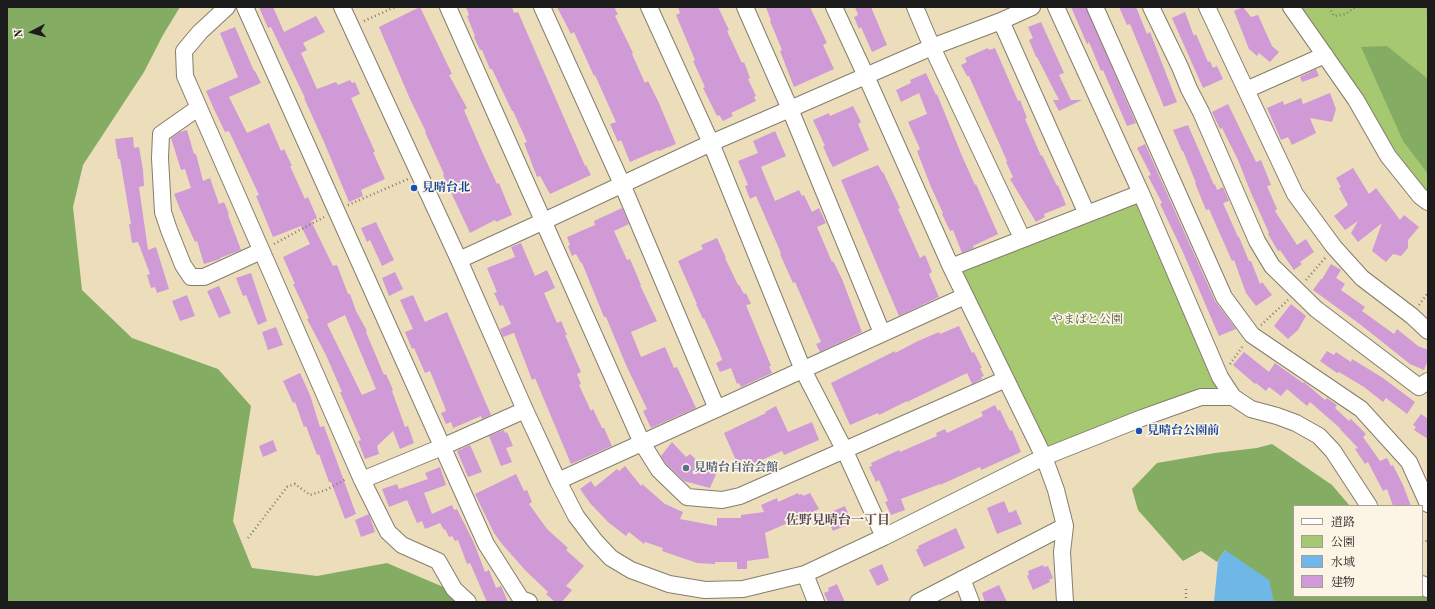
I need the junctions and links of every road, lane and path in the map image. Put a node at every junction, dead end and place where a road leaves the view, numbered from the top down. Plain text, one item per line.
1 (227, 7) edge
2 (245, 7) edge
3 (342, 7) edge
4 (395, 7) edge
5 (448, 7) edge
6 (542, 7) edge
7 (649, 7) edge
8 (745, 7) edge
9 (834, 7) edge
10 (916, 7) edge
11 (1032, 7) edge
12 (1056, 7) edge
13 (1095, 7) edge
14 (1151, 7) edge
15 (1207, 7) edge
16 (1291, 7) edge
17 (1329, 7) edge
18 (1355, 7) edge
19 (1428, 9) edge
20 (1428, 19) edge
21 (1001, 21) junction
22 (351, 27) junction
23 (932, 47) junction
24 (1325, 54) junction
25 (866, 76) junction
26 (1246, 90) junction
27 (198, 108) junction
28 (790, 110) junction
29 (711, 143) junction
30 (622, 184) junction
31 (1141, 193) junction
32 (1428, 202) edge
33 (1087, 214) junction
34 (544, 221) junction
35 (1022, 238) junction
36 (1334, 247) junction
37 (261, 251) junction
38 (459, 260) junction
39 (951, 267) junction
40 (1297, 291) junction
41 (965, 296) junction
42 (1428, 331) edge
43 (882, 333) junction
44 (1252, 334) junction
45 (803, 370) junction
46 (1220, 377) junction
47 (1006, 379) junction
48 (1428, 381) edge
49 (1233, 397) junction
50 (717, 409) junction
51 (525, 410) junction
52 (642, 443) junction
53 (442, 447) junction
54 (844, 449) junction
55 (1044, 457) junction
56 (360, 476) junction
57 (558, 481) junction
58 (1428, 504) edge
59 (1368, 505) edge
60 (1065, 526) junction
61 (884, 536) junction
62 (248, 538) dead end
63 (805, 574) junction
64 (962, 579) junction
65 (1186, 586) dead end
66 (468, 602) edge
67 (529, 602) edge
68 (816, 602) edge
69 (918, 602) edge
70 (971, 602) edge
71 (1065, 602) edge
72 (1186, 602) edge

1 - 27 street
2 - 53 street
3 - 22 street
4 - 22 path
5 - 34 street
6 - 30 street
7 - 29 street
8 - 28 street
9 - 25 street
10 - 23 street
11 - 21 street
12 - 31 street
13 - 44 street
14 - 40 street
15 - 26 street
16 - 24 street
17 - 18 path
19 - 20 path
21 - 23 street
21 - 33 street
22 - 38 street
23 - 25 street
23 - 35 street
24 - 26 street
24 - 32 street
25 - 28 street
25 - 39 street
26 - 36 street
27 - 37 street
27 - 37 street
28 - 29 street
28 - 43 street
29 - 30 street
29 - 45 street
30 - 34 street
30 - 50 street
31 - 33 street
31 - 46 street
33 - 35 street
34 - 38 street
34 - 52 street
35 - 39 street
36 - 40 path
36 - 42 street
37 - 56 street
38 - 51 street
39 - 41 street
40 - 44 path
40 - 48 street
41 - 43 street
41 - 47 street
43 - 45 street
44 - 46 path
44 - 58 street
45 - 50 street
45 - 54 street
46 - 49 street
47 - 54 street
47 - 55 street
49 - 55 street
49 - 59 street
50 - 52 street
51 - 53 street
51 - 57 street
52 - 54 street
52 - 57 street
53 - 56 street
53 - 67 street
54 - 61 street
55 - 60 street
55 - 61 street
56 - 62 path
56 - 66 street
57 - 63 street
60 - 64 street
60 - 71 street
61 - 63 street
63 - 68 street
64 - 69 street
64 - 70 street
65 - 72 path

